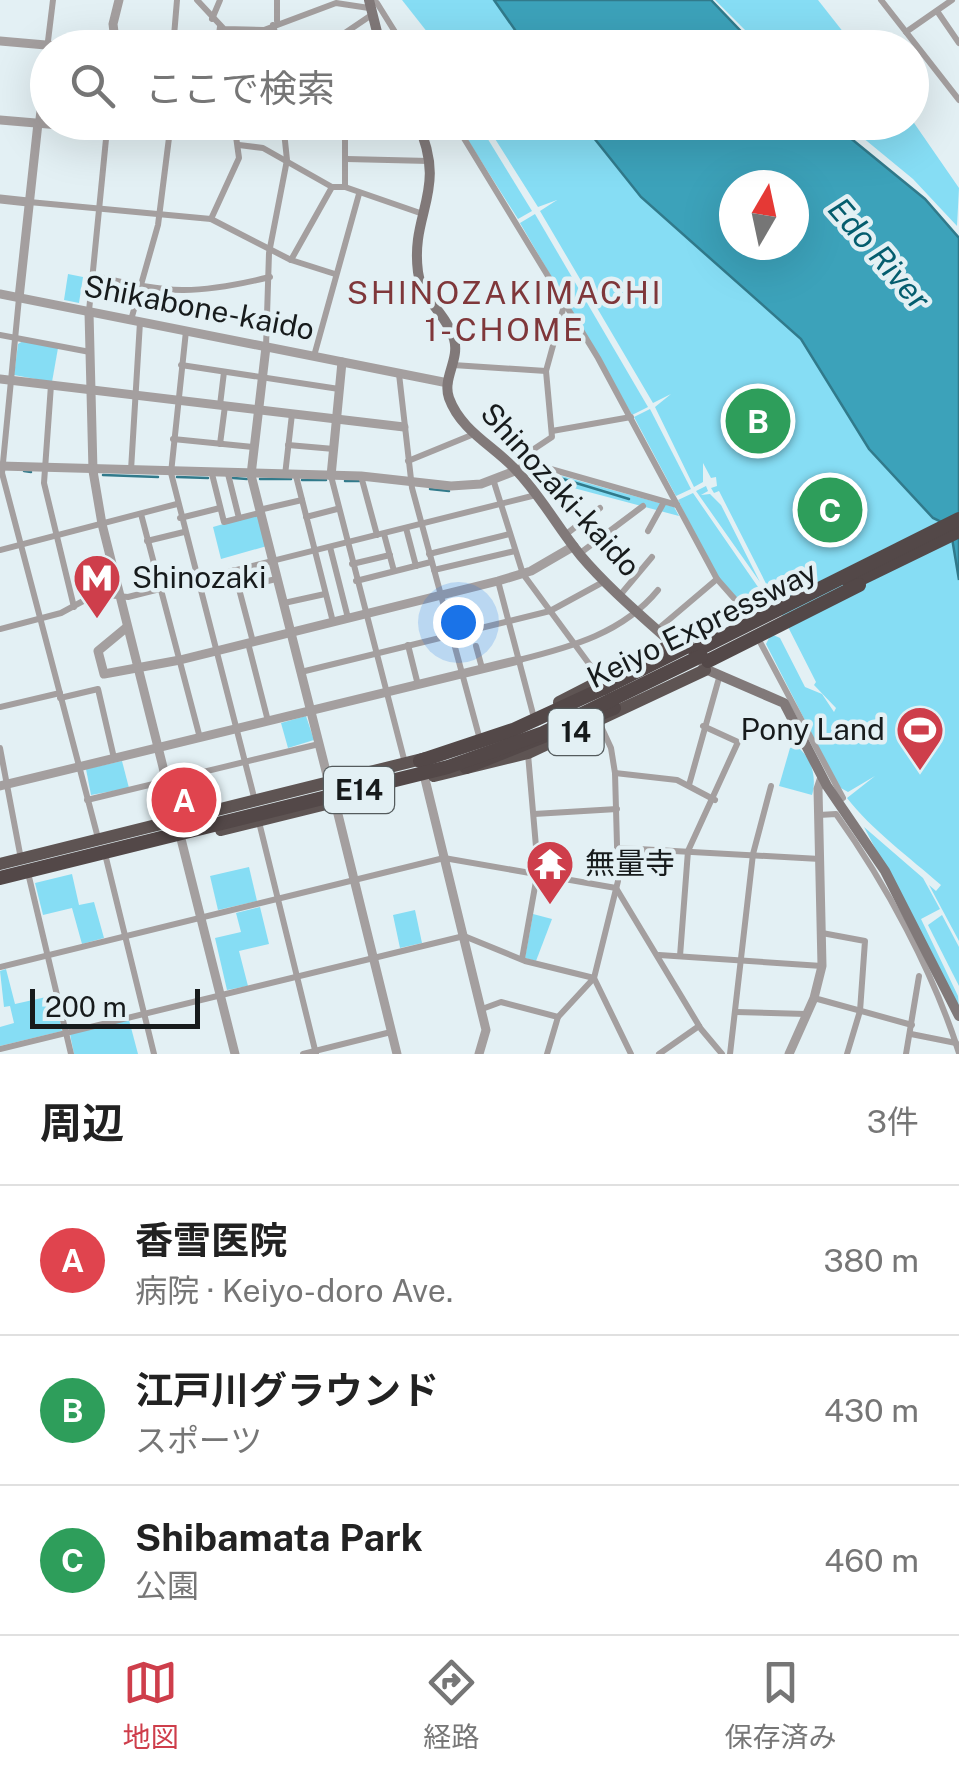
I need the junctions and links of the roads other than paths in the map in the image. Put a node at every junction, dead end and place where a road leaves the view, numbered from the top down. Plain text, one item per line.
1 (53, 0) edge
2 (119, 0) edge
3 (177, 0) edge
4 (197, 0) edge
5 (220, 0) edge
6 (278, 0) edge
7 (881, 0) edge
8 (952, 0) edge
9 (369, 6) edge
10 (937, 11) junction
11 (212, 18) junction
12 (275, 23) junction
13 (220, 26) junction
14 (49, 30) edge
15 (114, 30) edge
16 (174, 30) edge
17 (220, 30) edge
18 (249, 30) edge
19 (258, 30) edge
20 (276, 30) edge
21 (345, 30) edge
22 (394, 30) edge
23 (904, 30) edge
24 (909, 30) edge
25 (0, 40) edge
26 (30, 43) edge
27 (959, 43) edge
28 (929, 62) edge
29 (959, 100) edge
30 (0, 120) edge
31 (30, 122) edge
32 (36, 140) edge
33 (106, 140) edge
34 (169, 140) edge
35 (238, 140) edge
36 (285, 140) edge
37 (343, 140) edge
38 (423, 140) edge
39 (465, 140) edge
40 (239, 145) junction
41 (287, 160) junction
42 (346, 160) junction
43 (430, 161) junction
44 (345, 186) junction
45 (332, 187) junction
46 (359, 194) junction
47 (0, 200) edge
48 (28, 202) junction
49 (99, 209) junction
50 (160, 214) junction
51 (424, 214) junction
52 (211, 219) junction
53 (269, 253) junction
54 (291, 260) junction
55 (335, 274) junction
56 (95, 276) junction
57 (270, 277) junction
58 (140, 287) junction
59 (0, 294) edge
60 (19, 298) junction
61 (565, 302) junction
62 (89, 312) junction
63 (135, 321) junction
64 (186, 331) junction
65 (0, 336) edge
66 (16, 338) junction
67 (266, 347) junction
68 (90, 352) junction
69 (314, 357) junction
70 (342, 362) junction
71 (182, 365) junction
72 (454, 365) junction
73 (546, 371) junction
74 (224, 372) junction
75 (399, 374) junction
76 (263, 378) junction
77 (6, 380) edge
78 (448, 382) junction
79 (51, 385) junction
80 (90, 390) junction
81 (339, 390) junction
82 (136, 396) junction
83 (178, 400) junction
84 (223, 406) junction
85 (258, 410) junction
86 (292, 414) junction
87 (631, 417) junction
88 (337, 419) junction
89 (404, 427) junction
90 (552, 431) junction
91 (474, 434) junction
92 (174, 439) junction
93 (220, 444) junction
94 (288, 445) junction
95 (253, 447) junction
96 (334, 449) junction
97 (408, 462) junction
98 (530, 464) junction
99 (1, 466) edge
100 (45, 468) junction
101 (515, 468) junction
102 (93, 471) junction
103 (131, 472) junction
104 (171, 474) junction
105 (212, 474) junction
106 (228, 474) junction
107 (250, 475) junction
108 (284, 475) junction
109 (296, 476) junction
110 (331, 476) junction
111 (361, 476) junction
112 (492, 479) junction
113 (410, 481) junction
114 (536, 495) junction
115 (302, 500) junction
116 (664, 502) junction
117 (177, 504) junction
118 (678, 505) junction
119 (501, 506) junction
120 (643, 506) dead end
121 (220, 508) junction
122 (600, 508) dead end
123 (338, 509) junction
124 (259, 511) junction
125 (140, 514) junction
126 (306, 516) junction
127 (180, 518) junction
128 (239, 518) junction
129 (959, 519) edge
130 (102, 524) junction
131 (422, 524) junction
132 (406, 528) junction
133 (648, 531) dead end
134 (184, 532) junction
135 (959, 532) edge
136 (380, 534) junction
137 (510, 534) junction
138 (565, 535) junction
139 (55, 536) junction
140 (932, 539) junction
141 (148, 541) junction
142 (346, 543) junction
143 (20, 544) junction
144 (330, 547) junction
145 (0, 550) edge
146 (577, 550) junction
147 (314, 551) junction
148 (515, 551) junction
149 (390, 555) junction
150 (652, 556) dead end
151 (272, 561) junction
152 (432, 562) junction
153 (352, 564) junction
154 (416, 566) junction
155 (234, 570) junction
156 (394, 571) junction
157 (523, 574) junction
158 (717, 579) junction
159 (197, 580) junction
160 (276, 580) junction
161 (606, 580) junction
162 (356, 581) junction
163 (498, 581) junction
164 (238, 588) junction
165 (160, 590) junction
166 (658, 590) dead end
167 (326, 594) junction
168 (620, 594) junction
169 (119, 595) junction
170 (440, 596) junction
171 (283, 604) junction
172 (74, 607) junction
173 (550, 611) junction
174 (640, 612) junction
175 (746, 613) dead end
176 (364, 614) junction
177 (348, 618) junction
178 (40, 619) junction
179 (767, 620) junction
180 (509, 621) junction
181 (333, 622) junction
182 (127, 627) junction
183 (0, 630) edge
184 (658, 630) junction
185 (290, 633) junction
186 (451, 635) junction
187 (759, 640) dead end
188 (251, 643) junction
189 (408, 645) junction
190 (476, 646) dead end
191 (576, 646) junction
192 (216, 651) junction
193 (375, 654) junction
194 (694, 655) junction
195 (180, 660) junction
196 (519, 660) junction
197 (138, 670) junction
198 (482, 670) junction
199 (300, 672) junction
200 (462, 674) junction
201 (719, 678) junction
202 (603, 684) junction
203 (418, 685) junction
204 (385, 693) junction
205 (60, 696) junction
206 (0, 707) edge
207 (311, 711) junction
208 (534, 714) junction
209 (268, 721) junction
210 (599, 722) junction
211 (704, 726) junction
212 (236, 730) junction
213 (478, 736) junction
214 (200, 738) junction
215 (320, 744) junction
216 (0, 748) edge
217 (159, 748) junction
218 (528, 753) junction
219 (114, 759) junction
220 (412, 763) junction
221 (246, 764) junction
222 (78, 768) junction
223 (615, 773) junction
224 (441, 774) junction
225 (822, 777) junction
226 (425, 778) junction
227 (168, 783) junction
228 (330, 783) junction
229 (689, 784) junction
230 (4, 785) edge
231 (772, 786) dead end
232 (88, 800) junction
233 (715, 800) junction
234 (255, 802) junction
235 (335, 802) junction
236 (838, 802) junction
237 (617, 809) junction
238 (534, 814) junction
239 (818, 815) junction
240 (177, 821) junction
241 (259, 821) junction
242 (98, 840) junction
243 (182, 840) junction
244 (620, 848) junction
245 (688, 851) junction
246 (753, 854) junction
247 (106, 858) junction
248 (444, 858) junction
249 (820, 858) junction
250 (21, 859) junction
251 (537, 873) junction
252 (0, 874) edge
253 (29, 877) junction
254 (354, 881) junction
255 (616, 888) junction
256 (279, 899) junction
257 (202, 917) junction
258 (822, 933) junction
259 (125, 936) junction
260 (464, 936) junction
261 (48, 955) junction
262 (658, 955) junction
263 (680, 956) junction
264 (373, 958) junction
265 (742, 958) junction
266 (522, 959) junction
267 (822, 966) junction
268 (0, 967) edge
269 (298, 976) junction
270 (920, 976) dead end
271 (594, 978) junction
272 (220, 996) junction
273 (814, 998) junction
274 (482, 1009) junction
275 (860, 1011) junction
276 (735, 1012) junction
277 (144, 1014) junction
278 (807, 1014) junction
279 (558, 1016) junction
280 (959, 1016) edge
281 (699, 1026) junction
282 (911, 1030) junction
283 (391, 1032) junction
284 (66, 1033) junction
285 (940, 1042) junction
286 (956, 1044) junction
287 (0, 1049) edge
288 (316, 1052) edge
289 (71, 1054) edge
290 (154, 1054) edge
291 (235, 1054) edge
292 (304, 1054) edge
293 (397, 1054) edge
294 (479, 1054) edge
295 (547, 1054) edge
296 (631, 1054) edge
297 (659, 1054) edge
298 (722, 1054) edge
299 (730, 1054) edge
300 (789, 1054) edge
301 (847, 1054) edge
302 (906, 1054) edge
303 (937, 1054) edge
304 (959, 1054) edge

1 - 14 street
2 - 15 street
3 - 16 street
4 - 11 street
5 - 11 street
6 - 12 street
7 - 23 street
8 - 10 street
9 - 12 street
9 - 21 street
9 - 22 street
10 - 24 street
10 - 27 street
11 - 13 street
12 - 19 street
12 - 20 street
13 - 17 street
13 - 18 street
25 - 26 street
28 - 29 street
30 - 31 street
32 - 48 street
33 - 49 street
34 - 50 street
35 - 40 street
36 - 41 street
37 - 42 street
38 - 43 main road
39 - 61 street
40 - 41 street
40 - 52 street
41 - 45 street
41 - 53 street
42 - 43 street
42 - 44 street
43 - 51 main road
44 - 45 street
44 - 46 street
45 - 54 street
46 - 51 street
46 - 55 street
47 - 48 street
48 - 49 street
48 - 60 street
49 - 50 street
49 - 56 street
50 - 52 street
50 - 58 street
51 - 72 main road
52 - 53 street
53 - 54 street
53 - 57 street
54 - 55 street
55 - 69 street
56 - 58 street
56 - 62 street
57 - 58 street
57 - 67 street
58 - 63 street
59 - 60 street, Shikabone-kaido
60 - 62 street, Shikabone-kaido
60 - 66 street
61 - 73 street
61 - 87 street
62 - 63 street, Shikabone-kaido
62 - 68 street
63 - 64 street, Shikabone-kaido
63 - 82 street
64 - 67 street, Shikabone-kaido
64 - 71 street
65 - 66 street
66 - 68 street
66 - 77 street
67 - 69 street, Shikabone-kaido
67 - 76 street
68 - 80 street
69 - 70 street, Shikabone-kaido
70 - 75 street, Shikabone-kaido
70 - 81 street
71 - 74 street
71 - 83 street
72 - 73 street
72 - 78 main road, Shinozaki-kaido
73 - 90 street
74 - 76 street
74 - 84 street
75 - 78 street, Shikabone-kaido
75 - 89 street
76 - 81 street
76 - 85 street
77 - 79 street
77 - 99 street
78 - 91 main road, Shinozaki-kaido
79 - 80 street
79 - 100 street
80 - 82 street
80 - 102 street
81 - 88 street
82 - 83 street
82 - 103 street
83 - 84 street
83 - 92 street
84 - 85 street
84 - 93 street
85 - 86 street
85 - 95 street
86 - 88 street
86 - 94 street
87 - 90 street
87 - 118 street
88 - 89 street
88 - 96 street
89 - 97 street
90 - 98 street
91 - 97 street
91 - 101 main road, Shinozaki-kaido
92 - 93 street
92 - 104 street
93 - 95 street
94 - 96 street
94 - 108 street
95 - 107 street
96 - 110 street
97 - 113 street
98 - 101 street
98 - 116 street
99 - 100 street
99 - 143 street
100 - 102 street
100 - 139 street
101 - 112 street
101 - 114 main road, Shinozaki-kaido
102 - 103 street
102 - 130 street
103 - 104 street
104 - 105 street
104 - 117 street
105 - 106 street
105 - 121 street
106 - 107 street
106 - 128 street
107 - 108 street
107 - 124 street
108 - 109 street
109 - 110 street
109 - 115 street
110 - 111 street
110 - 123 street
111 - 113 street
111 - 136 street
112 - 113 street
112 - 119 street
113 - 131 street
114 - 119 street
114 - 138 main road, Shinozaki-kaido
115 - 124 street
115 - 126 street
116 - 118 street
116 - 133 street
117 - 125 street
117 - 127 street
118 - 158 street
119 - 131 street
119 - 137 street
120 - 146 street
121 - 127 street
121 - 128 street
122 - 138 street
123 - 126 street
123 - 142 street
124 - 128 street
124 - 151 street
125 - 130 street
125 - 141 street
126 - 147 street
127 - 134 street
129 - 140 highway, E14
130 - 139 street
130 - 169 street
131 - 132 street
131 - 152 street
132 - 136 street
132 - 154 street
134 - 141 street
134 - 159 street
135 - 140 highway, E14
136 - 142 street
136 - 149 street
137 - 148 street
137 - 152 street
138 - 146 main road, Shinozaki-kaido
139 - 143 street
139 - 172 street
140 - 179 highway, E14
141 - 165 street
142 - 144 street
142 - 153 street
143 - 145 street
143 - 178 street
144 - 147 street
144 - 177 street
146 - 157 street
146 - 161 main road, Shinozaki-kaido
147 - 151 street
147 - 167 street
148 - 152 street
148 - 157 street
149 - 153 street
149 - 156 street
150 - 168 street
151 - 155 street
151 - 160 street
152 - 154 street
152 - 170 street
153 - 162 street
154 - 156 street
155 - 159 street
155 - 164 street
156 - 162 street
157 - 163 street
157 - 173 street
158 - 175 street
158 - 184 street
159 - 165 street
159 - 192 street
160 - 164 street
160 - 171 street
161 - 168 main road, Shinozaki-kaido
161 - 173 street
162 - 176 street
163 - 170 street
163 - 180 street
164 - 188 street
165 - 169 street
165 - 195 street
166 - 174 street
167 - 171 street
167 - 181 street
168 - 174 main road, Shinozaki-kaido
169 - 172 street
169 - 182 street
170 - 176 street
170 - 186 street
171 - 185 street
172 - 178 street
173 - 180 street
173 - 191 street
174 - 184 main road, Shinozaki-kaido
174 - 191 street
176 - 177 street
176 - 193 street
177 - 181 street
178 - 183 street
178 - 205 street
179 - 194 highway, E14
179 - 194 highway, E14
180 - 186 street
180 - 196 street
181 - 185 street
182 - 197 street
182 - 197 street
184 - 194 main road, Shinozaki-kaido
185 - 188 street
185 - 199 street
186 - 189 street
186 - 200 street
187 - 236 street
188 - 192 street
188 - 209 street
189 - 193 street
189 - 203 street
190 - 198 street
191 - 196 street
191 - 202 street
192 - 195 street
192 - 212 street
193 - 199 street
193 - 204 street
194 - 201 main road, Shinozaki-kaido
194 - 202 highway, E14, bridge
194 - 210 highway, 14
194 - 224 highway, E14
194 - 252 highway, Keiyo Expressway / E14, bridge
195 - 197 street
195 - 214 street
196 - 198 street
196 - 208 street
197 - 217 street
198 - 200 street
199 - 207 street
200 - 203 street
200 - 213 street
201 - 211 street
201 - 225 main road, Shinozaki-kaido
202 - 208 highway, 14
202 - 220 highway, E14
203 - 204 street
204 - 207 street
204 - 220 street
205 - 206 street
205 - 219 street
205 - 222 street
207 - 209 street
207 - 215 street
208 - 213 highway, 14
209 - 212 street
210 - 218 highway, 14
210 - 223 street
211 - 229 street
211 - 233 street
212 - 214 street
212 - 221 street
213 - 220 highway, 14
214 - 217 street
215 - 221 street
215 - 228 street
216 - 230 street
217 - 219 street
217 - 227 street
218 - 224 highway, 14
218 - 238 street
219 - 222 street
220 - 228 highway, 14
221 - 227 street
221 - 234 street
222 - 230 street
222 - 232 street
223 - 229 street
223 - 237 street
224 - 226 highway, 14
225 - 236 main road, Shinozaki-kaido
225 - 239 street
226 - 235 highway, 14
226 - 248 street
227 - 232 street
227 - 240 street
228 - 234 highway, 14
228 - 235 street
229 - 233 street
230 - 250 street
231 - 246 street
232 - 242 street
233 - 245 street
234 - 240 highway, 14
235 - 241 highway, 14
235 - 254 street
236 - 280 main road, Shinozaki-kaido
237 - 238 street
237 - 244 street
238 - 251 street
239 - 249 street
239 - 286 street
240 - 242 highway, 14
240 - 243 street
241 - 243 highway, 14
241 - 256 street
242 - 250 highway, 14
243 - 247 highway, 14
243 - 257 street
244 - 245 street
244 - 255 street
245 - 246 street
245 - 263 street
246 - 249 street
246 - 265 street
247 - 253 highway, 14
247 - 259 street
248 - 251 street
248 - 254 street
248 - 260 street
249 - 258 street
250 - 252 highway, 14
251 - 255 street
251 - 266 street
252 - 253 highway, 14
253 - 261 street
254 - 256 street
254 - 264 street
255 - 262 street
255 - 271 street
256 - 257 street
256 - 269 street
257 - 259 street
257 - 272 street
258 - 267 street
258 - 275 street
259 - 261 street
259 - 277 street
260 - 264 street
260 - 266 street
260 - 274 street
261 - 268 street
261 - 284 street
262 - 263 street
262 - 281 street
263 - 265 street
264 - 269 street
264 - 283 street
265 - 267 street
265 - 276 street
266 - 271 street
267 - 273 street
269 - 272 street
269 - 288 street
270 - 282 street
271 - 279 street
271 - 296 street
272 - 277 street
272 - 291 street
273 - 275 street
273 - 278 street
274 - 279 street
274 - 294 street
275 - 282 street
275 - 301 street
276 - 278 street
276 - 299 street
277 - 284 street
277 - 290 street
278 - 300 street
279 - 295 street
281 - 297 street
281 - 298 street
282 - 285 street
282 - 302 street
283 - 288 street
283 - 293 street
284 - 287 street
284 - 289 street
285 - 286 street
285 - 303 street
286 - 304 street
288 - 292 street

